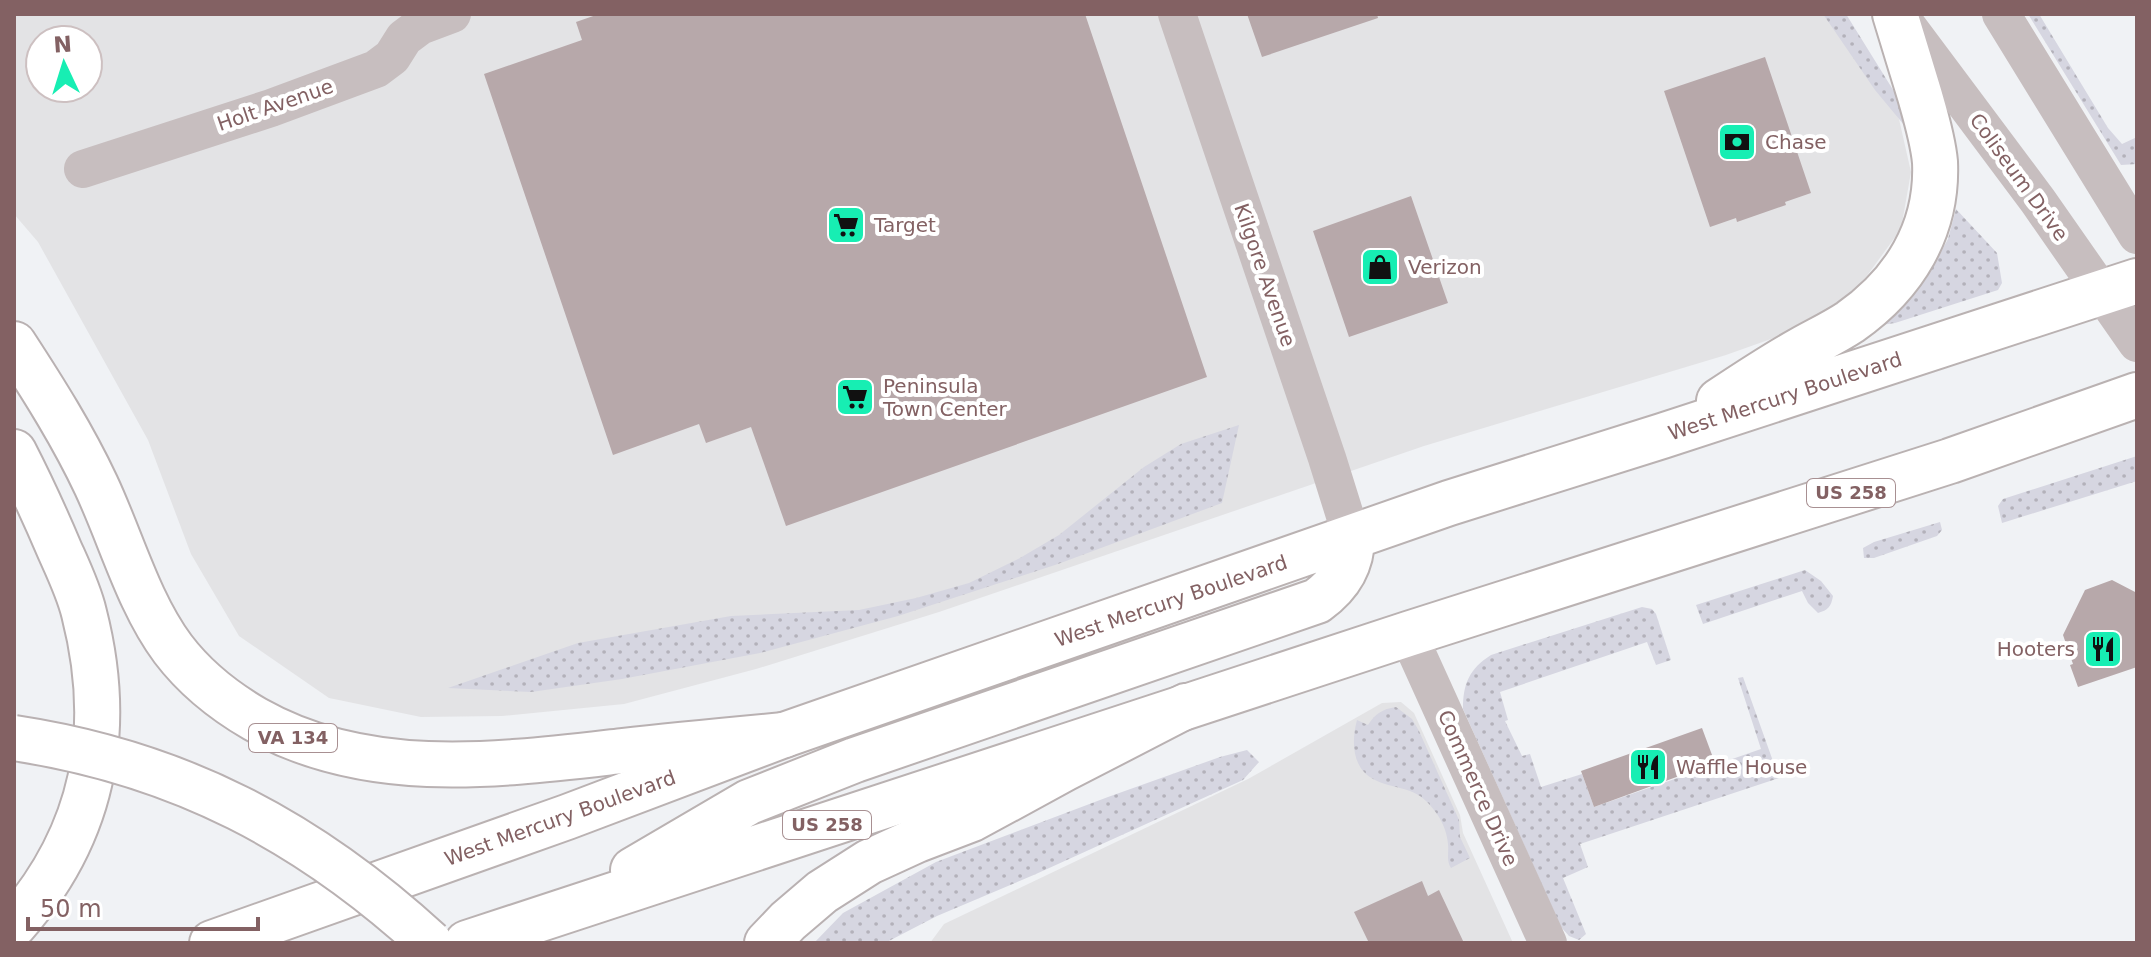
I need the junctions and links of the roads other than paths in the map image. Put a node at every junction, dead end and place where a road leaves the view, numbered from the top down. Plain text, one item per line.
1 (452, 14) edge
2 (1177, 14) edge
3 (1897, 14) edge
4 (2001, 14) edge
5 (83, 169) dead end
6 (2137, 235) edge
7 (2119, 287) edge
8 (2137, 343) edge
9 (14, 344) edge
10 (2137, 395) edge
11 (1662, 436) junction
12 (14, 452) edge
13 (1352, 538) junction
14 (1408, 634) junction
15 (1186, 706) junction
16 (784, 735) junction
17 (14, 738) edge
18 (551, 917) junction
19 (14, 925) edge
20 (212, 943) edge
21 (430, 943) edge
22 (467, 943) edge
23 (767, 943) edge
24 (1548, 943) edge

1 - 5 street, Holt Avenue
2 - 13 street, Kilgore Avenue
3 - 7 street, Coliseum Drive
3 - 11 main road
4 - 6 street
7 - 8 street, Coliseum Drive
7 - 11 main road, West Mercury Boulevard
9 - 16 main road, VA 134
10 - 14 main road, US 258
11 - 13 main road, West Mercury Boulevard
12 - 19 main road
13 - 16 main road, West Mercury Boulevard
13 - 18 main road
14 - 15 main road, US 258
14 - 24 street, Commerce Drive
15 - 18 main road, US 258
15 - 23 main road
16 - 20 main road, West Mercury Boulevard
17 - 21 main road, bridge
18 - 22 main road, US 258

